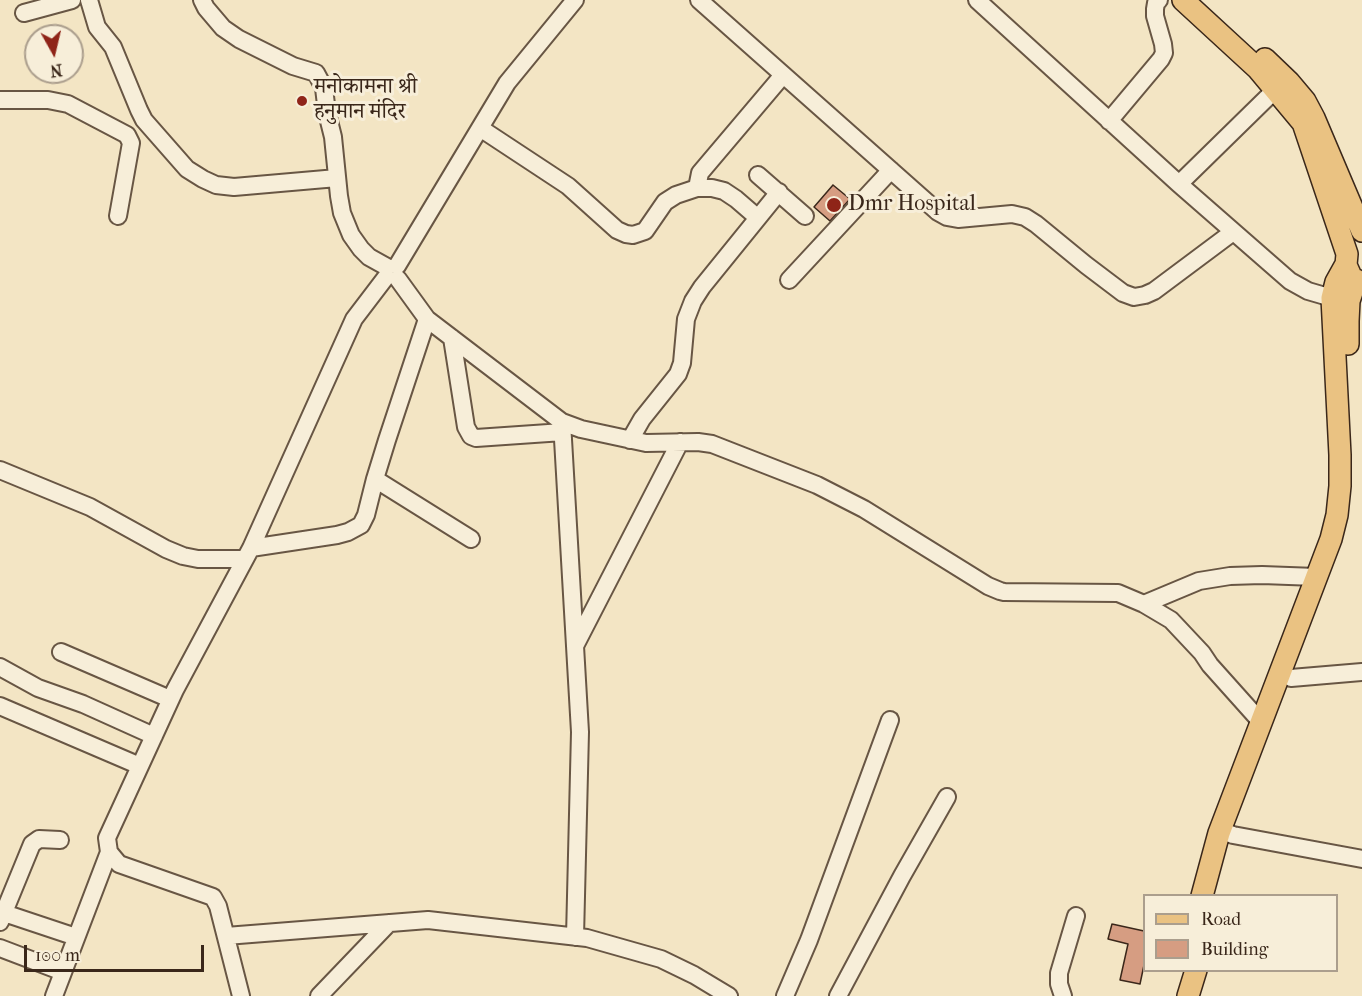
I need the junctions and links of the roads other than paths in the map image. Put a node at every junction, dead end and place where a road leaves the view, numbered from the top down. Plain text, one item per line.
1 (72, 0) edge
2 (89, 0) edge
3 (202, 0) edge
4 (575, 0) edge
5 (699, 0) edge
6 (977, 0) edge
7 (1159, 0) edge
8 (1183, 0) edge
9 (1204, 0) edge
10 (24, 14) dead end
11 (783, 75) junction
12 (1275, 90) junction
13 (0, 100) edge
14 (1109, 121) junction
15 (480, 128) junction
16 (891, 170) junction
17 (758, 175) dead end
18 (337, 178) junction
19 (1179, 184) junction
20 (697, 188) junction
21 (779, 192) junction
22 (118, 216) dead end
23 (805, 216) dead end
24 (758, 218) junction
25 (1362, 231) edge
26 (1233, 232) junction
27 (1355, 265) edge
28 (392, 272) junction
29 (789, 280) dead end
30 (1332, 298) junction
31 (428, 319) junction
32 (452, 338) junction
33 (563, 427) junction
34 (630, 440) junction
35 (680, 442) junction
36 (0, 470) edge
37 (375, 479) junction
38 (471, 539) dead end
39 (248, 553) junction
40 (1316, 577) junction
41 (1144, 604) junction
42 (575, 645) junction
43 (61, 652) dead end
44 (0, 667) edge
45 (1360, 673) edge
46 (1291, 678) junction
47 (171, 699) junction
48 (0, 706) edge
49 (890, 720) dead end
50 (1261, 722) junction
51 (154, 736) junction
52 (140, 766) junction
53 (947, 797) dead end
54 (1226, 832) junction
55 (60, 840) dead end
56 (109, 852) junction
57 (1362, 859) edge
58 (1203, 894) edge
59 (1216, 894) edge
60 (1076, 916) dead end
61 (2, 917) edge
62 (389, 923) junction
63 (226, 936) junction
64 (76, 937) junction
65 (575, 937) junction
66 (0, 948) edge
67 (63, 972) junction
68 (1181, 972) edge
69 (1195, 972) edge
70 (792, 994) edge
71 (54, 996) edge
72 (241, 996) edge
73 (319, 996) edge
74 (729, 996) edge
75 (838, 996) edge
76 (1063, 996) edge
77 (1175, 996) edge
78 (1188, 996) edge

1 - 10 street
2 - 18 street
3 - 18 street
4 - 15 street
5 - 11 street
6 - 14 street
7 - 14 street
8 - 12 main road
9 - 25 main road
11 - 16 street
11 - 20 street
12 - 19 street
12 - 27 main road
13 - 22 street
14 - 19 street
15 - 20 street
15 - 28 street
16 - 26 street
16 - 29 street
17 - 21 street
18 - 28 street
19 - 26 street
20 - 24 street
21 - 23 street
21 - 24 street
24 - 34 street
26 - 30 street
27 - 30 main road
27 - 46 main road
28 - 31 street
28 - 39 street
30 - 40 main road
31 - 32 street
31 - 37 street
32 - 33 street
32 - 33 street
33 - 34 street
33 - 42 street
34 - 35 street
35 - 41 street
35 - 42 street
36 - 39 street
37 - 38 street
37 - 39 street
39 - 47 street
40 - 41 street
40 - 50 main road
41 - 50 street
42 - 65 street
43 - 47 street
44 - 51 street
45 - 46 street
46 - 54 main road
47 - 51 street
48 - 52 street
49 - 70 street
50 - 54 main road
51 - 52 street
52 - 56 street
53 - 75 street
54 - 57 street
54 - 58 main road
54 - 59 main road
55 - 61 street
56 - 63 street
56 - 64 street
60 - 76 street
61 - 64 street
62 - 63 street
62 - 65 street
62 - 73 street
63 - 72 street
64 - 67 street
65 - 74 street
66 - 67 street
67 - 71 street
68 - 77 main road
69 - 78 main road

